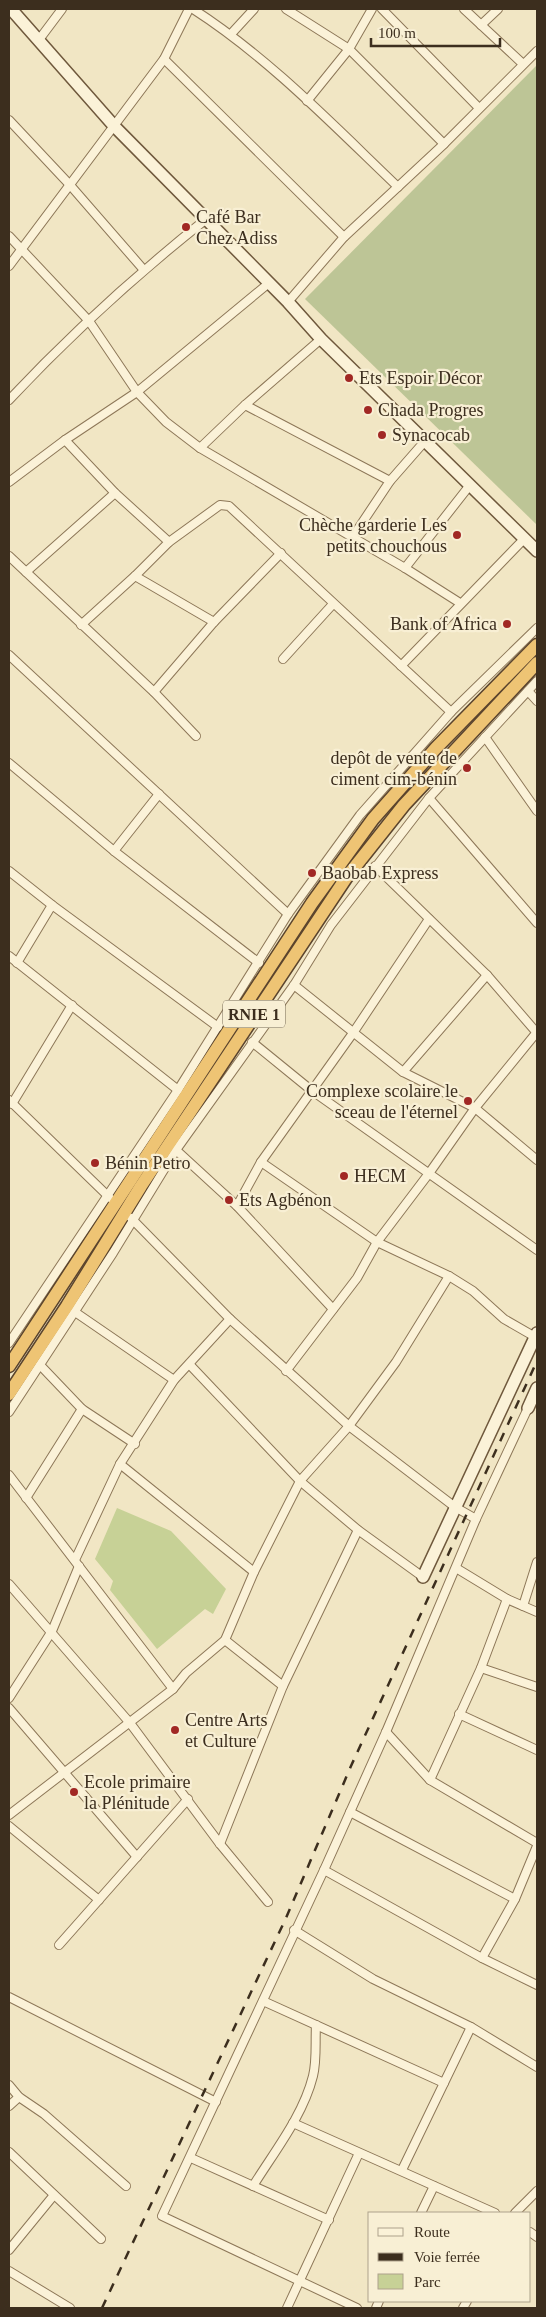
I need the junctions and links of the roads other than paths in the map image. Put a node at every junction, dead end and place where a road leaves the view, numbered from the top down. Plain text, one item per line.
1 (11, 9) edge
2 (62, 9) edge
3 (189, 9) edge
4 (193, 9) edge
5 (254, 9) edge
6 (286, 9) edge
7 (372, 9) edge
8 (382, 9) edge
9 (464, 9) edge
10 (498, 9) edge
11 (481, 25) junction
12 (231, 34) junction
13 (38, 41) junction
14 (349, 49) junction
15 (537, 51) edge
16 (164, 59) junction
17 (524, 64) junction
18 (307, 101) junction
19 (479, 108) junction
20 (9, 120) edge
21 (115, 127) junction
22 (444, 144) junction
23 (70, 185) junction
24 (398, 187) junction
25 (205, 220) junction
26 (9, 236) edge
27 (344, 237) junction
28 (21, 248) junction
29 (9, 266) edge
30 (143, 269) junction
31 (268, 282) junction
32 (288, 302) junction
33 (89, 321) junction
34 (321, 339) junction
35 (137, 392) junction
36 (9, 400) edge
37 (245, 405) junction
38 (65, 440) junction
39 (425, 441) junction
40 (200, 448) junction
41 (390, 481) junction
42 (9, 482) edge
43 (470, 485) junction
44 (115, 493) junction
45 (352, 538) junction
46 (526, 538) junction
47 (168, 542) junction
48 (537, 550) edge
49 (281, 553) junction
50 (9, 556) edge
51 (405, 568) junction
52 (26, 572) junction
53 (135, 576) junction
54 (460, 603) junction
55 (332, 604) junction
56 (214, 622) junction
57 (81, 625) junction
58 (537, 628) edge
59 (537, 645) edge
60 (9, 654) edge
61 (283, 659) dead end
62 (537, 663) edge
63 (401, 666) junction
64 (537, 682) edge
65 (528, 691) junction
66 (154, 692) junction
67 (537, 701) edge
68 (451, 712) junction
69 (196, 736) dead end
70 (485, 737) junction
71 (9, 764) edge
72 (159, 794) junction
73 (429, 798) junction
74 (537, 811) edge
75 (114, 851) junction
76 (375, 866) junction
77 (9, 871) edge
78 (52, 905) junction
79 (288, 914) junction
80 (429, 919) junction
81 (537, 923) edge
82 (9, 956) edge
83 (17, 963) junction
84 (259, 963) junction
85 (487, 975) junction
86 (294, 985) junction
87 (72, 1005) junction
88 (218, 1026) junction
89 (353, 1033) junction
90 (537, 1033) edge
91 (252, 1042) junction
92 (403, 1072) junction
93 (178, 1090) junction
94 (311, 1090) junction
95 (10, 1102) edge
96 (475, 1108) junction
97 (176, 1150) junction
98 (537, 1160) edge
99 (261, 1162) junction
100 (430, 1172) junction
101 (237, 1206) junction
102 (120, 1208) junction
103 (377, 1242) junction
104 (537, 1250) edge
105 (449, 1276) junction
106 (333, 1309) junction
107 (74, 1312) junction
108 (230, 1320) junction
109 (537, 1336) edge
110 (9, 1343) edge
111 (40, 1365) junction
112 (190, 1365) junction
113 (9, 1366) edge
114 (286, 1371) junction
115 (174, 1380) junction
116 (537, 1388) edge
117 (9, 1394) edge
118 (528, 1408) joint
119 (82, 1409) junction
120 (9, 1412) edge
121 (349, 1426) junction
122 (136, 1444) junction
123 (120, 1464) junction
124 (9, 1475) edge
125 (300, 1481) junction
126 (26, 1498) junction
127 (455, 1507) junction
128 (476, 1519) junction
129 (358, 1530) junction
130 (537, 1562) edge
131 (77, 1563) junction
132 (456, 1568) junction
133 (254, 1572) junction
134 (423, 1577) joint
135 (9, 1584) edge
136 (507, 1599) junction
137 (523, 1606) junction
138 (537, 1612) edge
139 (52, 1631) junction
140 (225, 1640) junction
141 (481, 1668) junction
142 (283, 1686) junction
143 (537, 1686) edge
144 (173, 1688) junction
145 (9, 1698) edge
146 (9, 1708) edge
147 (458, 1714) junction
148 (130, 1723) junction
149 (386, 1732) junction
150 (537, 1750) edge
151 (65, 1772) junction
152 (430, 1780) junction
153 (188, 1799) junction
154 (350, 1812) junction
155 (9, 1816) edge
156 (9, 1826) edge
157 (220, 1844) junction
158 (537, 1845) edge
159 (137, 1858) junction
160 (324, 1870) junction
161 (515, 1899) junction
162 (99, 1900) junction
163 (268, 1902) dead end
164 (294, 1930) junction
165 (59, 1945) dead end
166 (482, 1958) junction
167 (537, 1985) edge
168 (10, 2000) edge
169 (262, 2001) junction
170 (316, 2025) junction
171 (471, 2027) junction
172 (537, 2067) edge
173 (444, 2083) junction
174 (9, 2085) edge
175 (18, 2097) junction
176 (216, 2102) junction
177 (9, 2106) edge
178 (293, 2122) junction
179 (9, 2152) edge
180 (359, 2152) junction
181 (191, 2158) junction
182 (402, 2170) junction
183 (126, 2186) dead end
184 (253, 2186) junction
185 (434, 2186) junction
186 (537, 2191) edge
187 (54, 2195) junction
188 (421, 2212) edge
189 (493, 2212) edge
190 (516, 2212) edge
191 (329, 2220) junction
192 (101, 2239) dead end
193 (9, 2250) edge
194 (9, 2271) edge
195 (299, 2281) junction
196 (70, 2308) edge
197 (287, 2308) edge
198 (358, 2308) edge

1 - 13 main road
2 - 13 street
3 - 16 street
4 - 12 street
5 - 12 street
6 - 14 street
7 - 14 street
8 - 19 street
9 - 11 street
10 - 11 street
11 - 17 street
12 - 18 street
13 - 21 main road
14 - 18 street
14 - 22 street
15 - 17 street
16 - 21 street
16 - 27 street
17 - 19 street
18 - 24 street
19 - 22 street
20 - 23 street
21 - 23 street
21 - 25 main road
22 - 24 street
23 - 28 street
23 - 30 street
24 - 27 street
25 - 30 street
25 - 31 main road
26 - 28 street
27 - 32 street
28 - 29 street
28 - 33 street
30 - 33 street
31 - 32 main road
31 - 35 street
32 - 34 main road
33 - 35 street
33 - 36 street
34 - 37 street
34 - 39 main road
35 - 38 street
35 - 40 street
37 - 40 street
37 - 41 street
38 - 42 street
38 - 44 street
39 - 41 street
39 - 43 main road
40 - 45 street
41 - 45 street
43 - 46 main road
43 - 51 street
44 - 47 street
44 - 52 street
45 - 51 street
46 - 48 main road
46 - 54 street
47 - 49 street
47 - 53 street
49 - 55 street
49 - 56 street
50 - 52 street
51 - 54 street
52 - 57 street
53 - 56 street
53 - 57 street
54 - 63 street
55 - 61 street
55 - 63 street
56 - 66 street
57 - 66 street
58 - 68 street
59 - 102 highway, RNIE 1
60 - 72 street
62 - 102 highway, RNIE 1
63 - 68 street
64 - 65 street
65 - 67 street
65 - 70 street
66 - 69 street
68 - 79 street
70 - 73 street
70 - 74 street
71 - 75 street
72 - 75 street
72 - 79 street
73 - 76 street
73 - 81 street
75 - 84 street
76 - 80 street
76 - 86 street
77 - 78 street
78 - 83 street
78 - 88 street
79 - 84 street
80 - 85 street
80 - 89 street
82 - 83 street
83 - 87 street
84 - 88 street
85 - 90 street
85 - 92 street
86 - 89 street
86 - 91 street
87 - 93 street
87 - 95 street
88 - 93 street
89 - 92 street
89 - 94 street
90 - 96 street
91 - 94 street
91 - 97 street
92 - 96 street
93 - 102 street
94 - 99 street
94 - 100 street
95 - 102 street
96 - 98 street
96 - 100 street
97 - 101 street
97 - 102 street
99 - 101 street
99 - 103 street
100 - 103 street
100 - 104 street
101 - 106 street
102 - 107 street
102 - 108 street
102 - 110 street
102 - 113 highway, RNIE 1
102 - 117 highway, RNIE 1
103 - 105 street
103 - 106 street
105 - 109 street
105 - 121 street
106 - 114 street
107 - 111 street
107 - 115 street
108 - 112 street
108 - 114 street
109 - 127 main road
111 - 119 street
111 - 120 street
112 - 115 street
112 - 125 street
114 - 121 street
115 - 122 street
116 - 118 main road
118 - 128 street
119 - 122 street
119 - 126 street
121 - 125 street
121 - 127 street
122 - 123 street
123 - 131 street
123 - 133 street
124 - 126 street
125 - 129 street
125 - 133 street
126 - 131 street
127 - 128 street
127 - 134 main road
128 - 132 street
129 - 134 street
129 - 142 street
130 - 137 street
131 - 139 street
131 - 144 street
132 - 136 street
132 - 149 street
133 - 140 street
135 - 139 street
136 - 137 street
136 - 141 street
137 - 138 street
139 - 145 street
139 - 148 street
140 - 142 street
140 - 144 street
141 - 143 street
141 - 147 street
142 - 157 street
144 - 148 street
146 - 151 street
147 - 150 street
147 - 152 street
148 - 151 street
148 - 153 street
149 - 152 street
149 - 154 street
151 - 155 street
151 - 159 street
152 - 158 street
153 - 157 street
153 - 159 street
154 - 160 street
154 - 161 street
156 - 162 street
157 - 163 street
158 - 161 street
159 - 162 street
160 - 164 street
160 - 166 street
161 - 166 street
162 - 165 street
164 - 169 street
164 - 171 street
166 - 167 street
168 - 176 street
169 - 170 street
169 - 176 street
170 - 173 street
170 - 178 street
171 - 172 street
171 - 173 street
173 - 182 street
174 - 175 street
175 - 177 street
175 - 183 street
176 - 181 street
178 - 180 street
178 - 184 street
179 - 187 street
180 - 182 street
180 - 191 street
181 - 184 street
181 - 195 street
182 - 185 street
184 - 191 street
185 - 188 street
185 - 189 street
186 - 190 street
187 - 192 street
187 - 193 street
191 - 195 street
194 - 196 street
195 - 197 street
195 - 198 street

